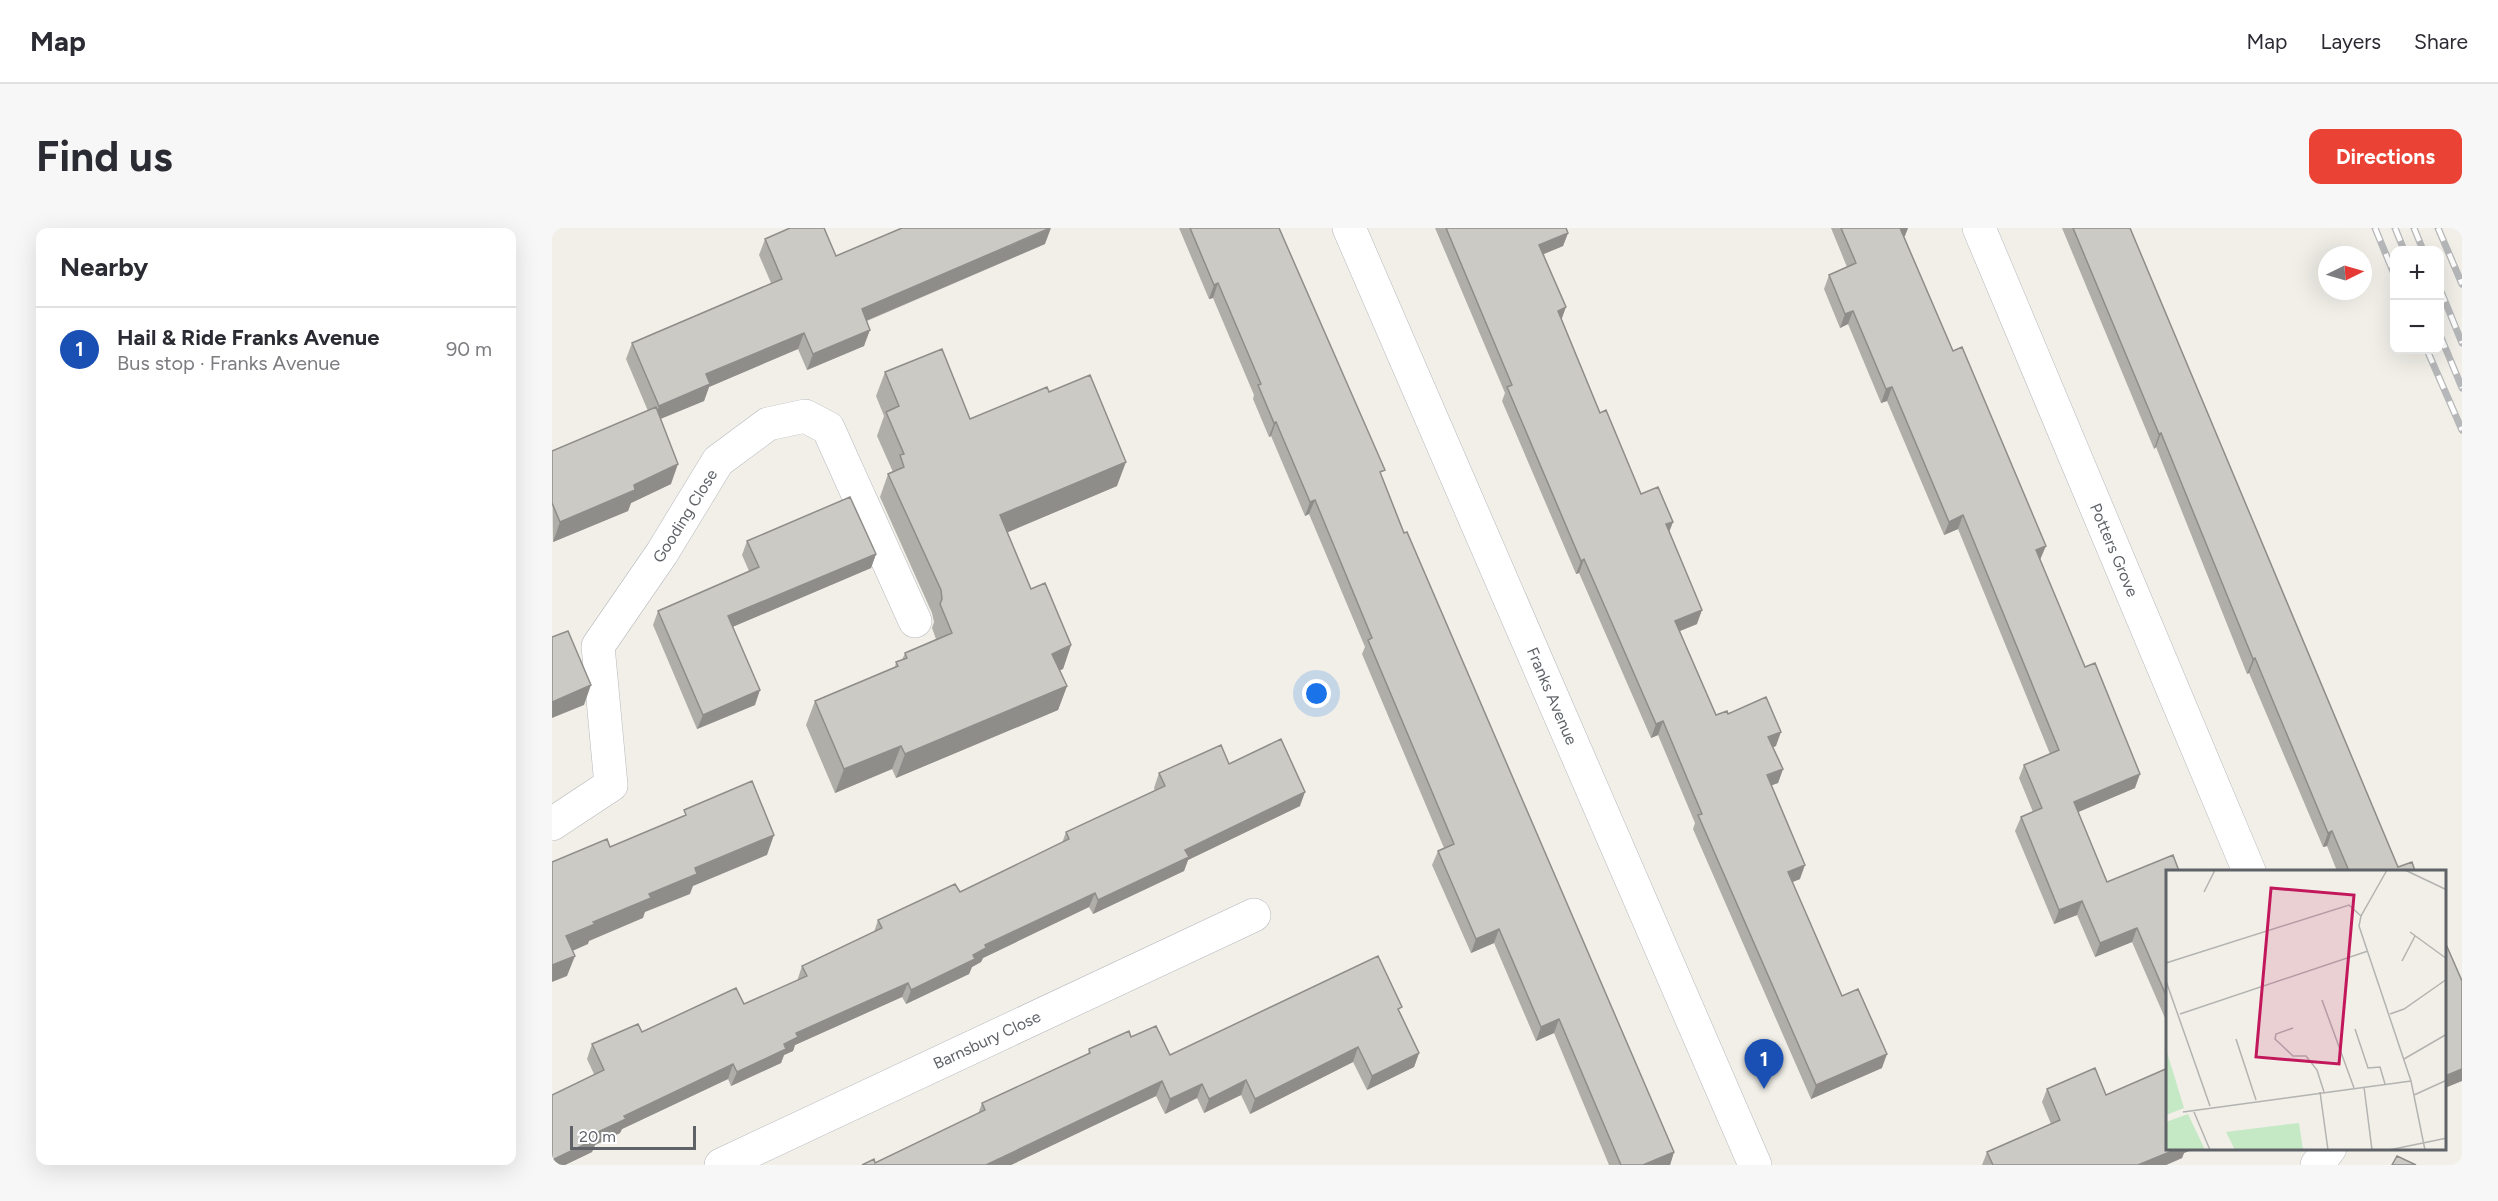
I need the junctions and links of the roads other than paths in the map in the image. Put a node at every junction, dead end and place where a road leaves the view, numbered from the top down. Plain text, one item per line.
1 (1350, 228) edge
2 (1979, 228) edge
3 (915, 621) dead end
4 (552, 824) edge
5 (2249, 870) edge
6 (1254, 915) dead end
7 (2329, 1150) edge
8 (721, 1165) edge
9 (1755, 1165) edge
10 (2317, 1165) edge

1 - 9 street, Franks Avenue
2 - 5 street, Potters Grove
3 - 4 street, Gooding Close
6 - 8 street, Barnsbury Close
7 - 10 street

